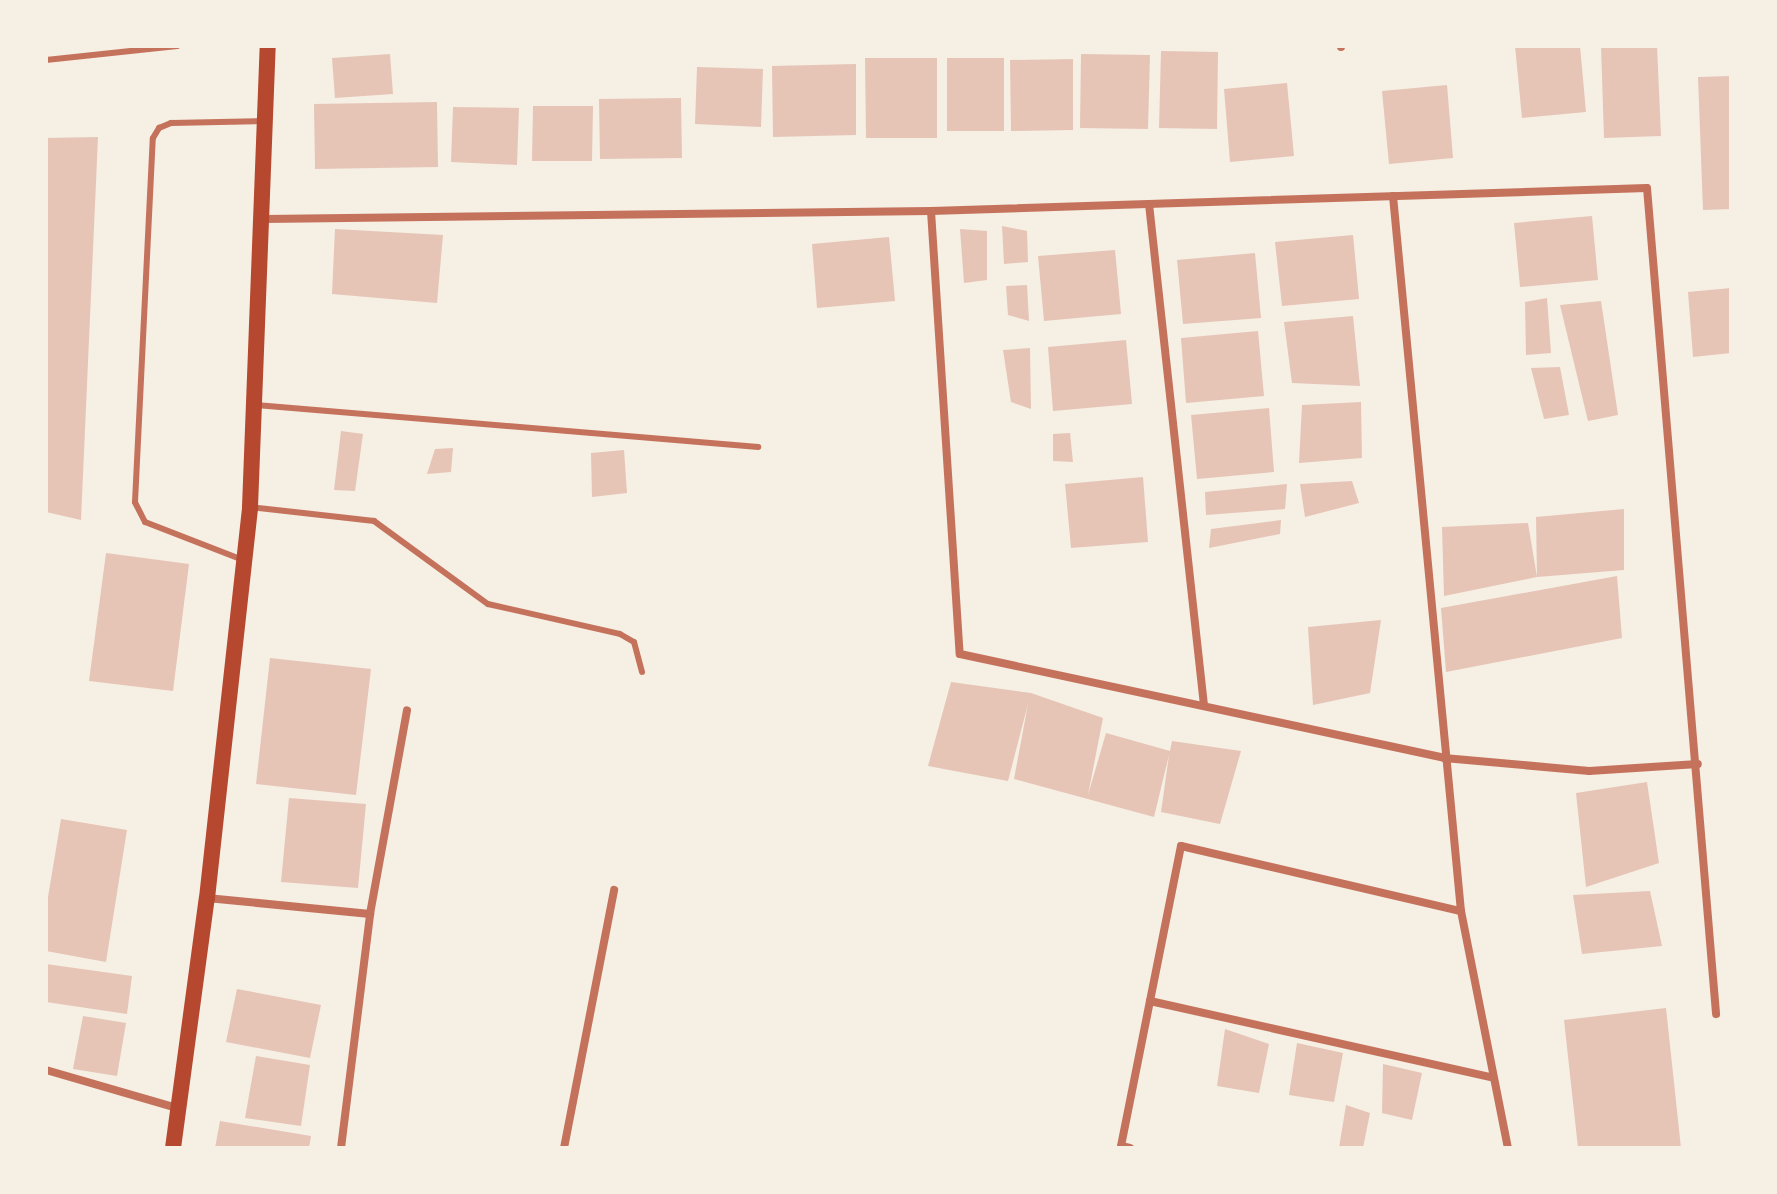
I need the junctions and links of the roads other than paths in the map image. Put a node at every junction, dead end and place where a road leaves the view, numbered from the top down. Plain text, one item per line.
1 (177, 46) edge
2 (268, 46) edge
3 (46, 60) edge
4 (267, 121) junction
5 (1393, 196) junction
6 (1149, 204) junction
7 (931, 211) junction
8 (264, 219) junction
9 (256, 405) junction
10 (758, 447) dead end
11 (250, 507) junction
12 (244, 560) junction
13 (642, 672) dead end
14 (1204, 705) junction
15 (407, 710) dead end
16 (1444, 758) junction
17 (1698, 764) junction
18 (614, 890) dead end
19 (207, 898) junction
20 (1461, 911) junction
21 (370, 914) junction
22 (1150, 1001) junction
23 (1716, 1014) dead end
24 (46, 1070) edge
25 (1491, 1077) junction
26 (177, 1108) junction
27 (1126, 1147) edge
28 (173, 1148) edge
29 (341, 1148) edge
30 (564, 1148) edge
31 (1508, 1148) edge

1 - 3 lane
2 - 4 main road
4 - 8 main road
4 - 12 lane
5 - 6 street
5 - 16 street
5 - 17 street
6 - 7 street
6 - 14 street
7 - 8 street
7 - 14 street
8 - 9 main road
9 - 10 lane
9 - 11 main road
11 - 12 main road
11 - 13 lane
12 - 19 main road
14 - 16 street
15 - 21 street
16 - 17 street
16 - 20 street
17 - 23 street
18 - 30 street
19 - 21 street
19 - 26 main road
20 - 22 street
20 - 25 street
21 - 29 street
22 - 25 street
22 - 27 street
24 - 26 street
25 - 31 street
26 - 28 main road

